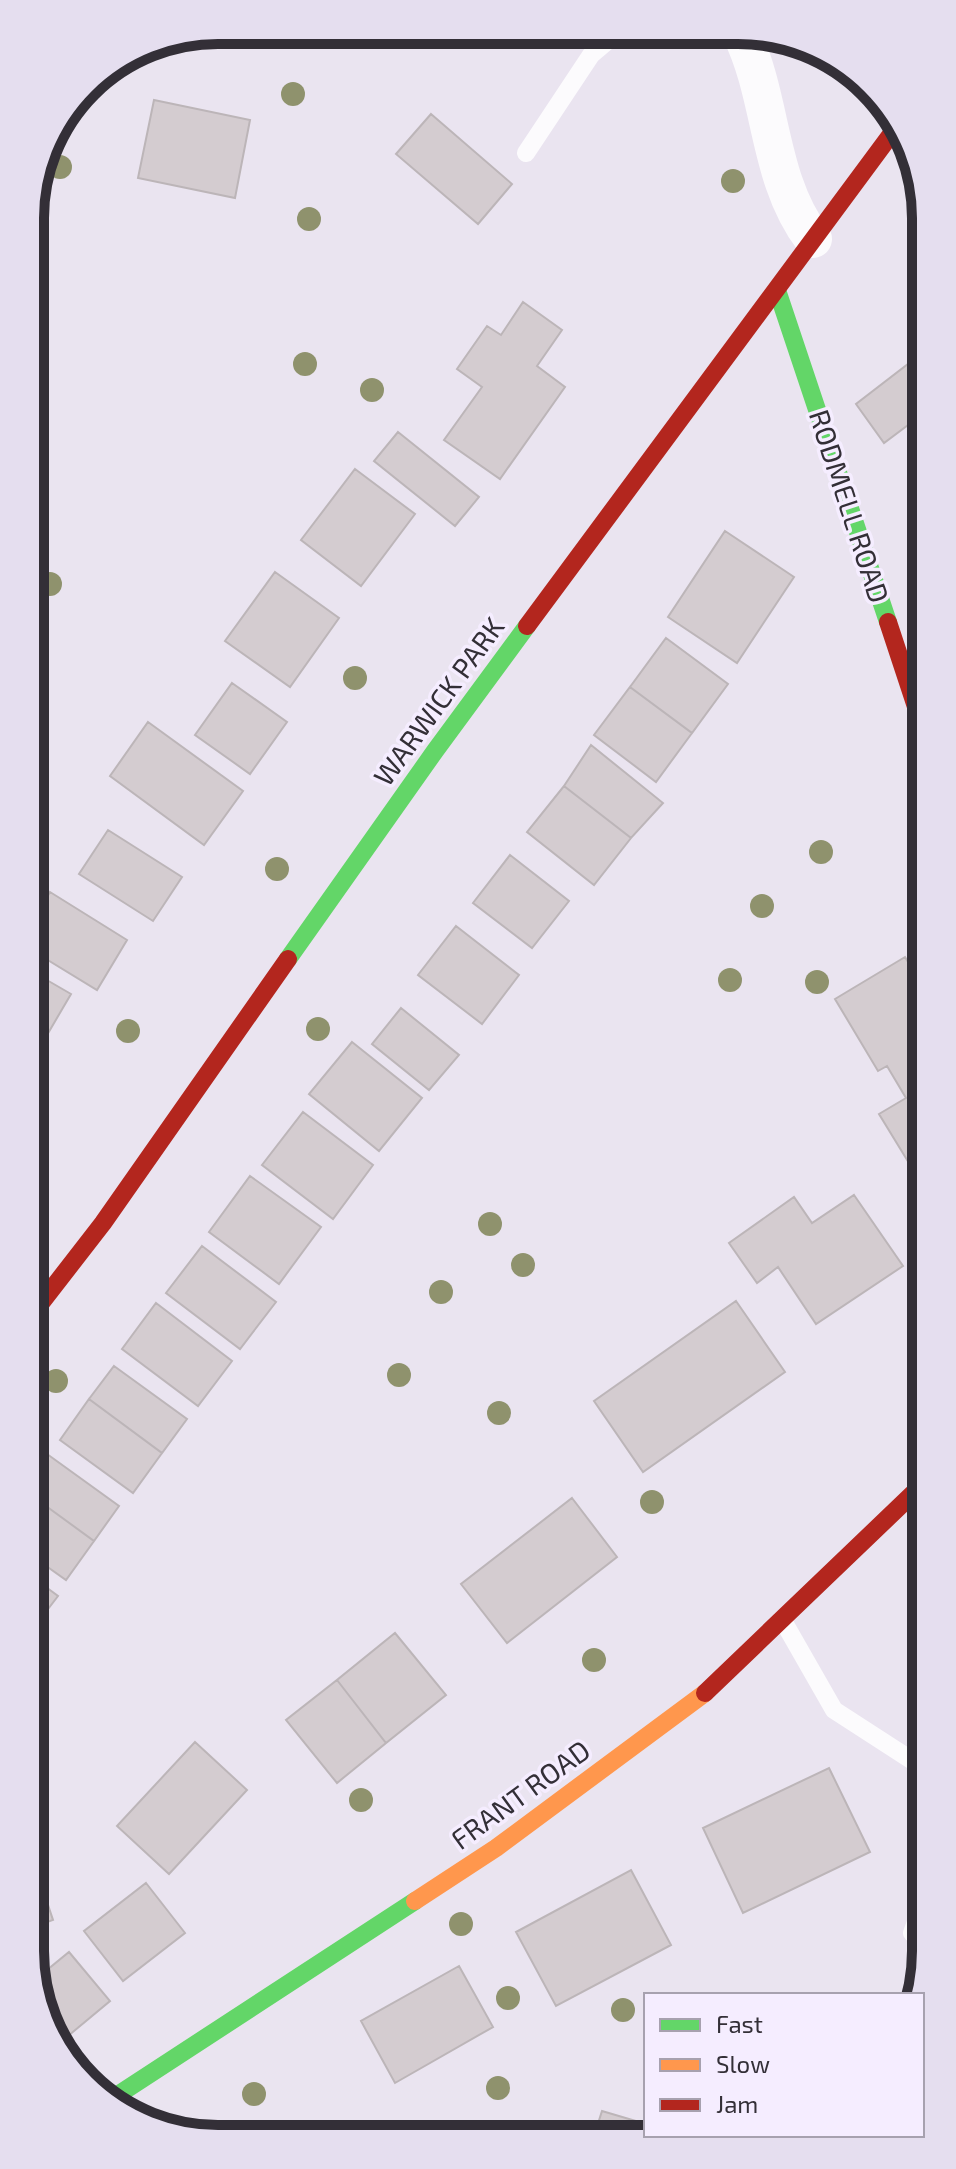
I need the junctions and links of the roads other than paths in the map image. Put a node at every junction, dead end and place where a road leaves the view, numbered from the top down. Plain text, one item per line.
1 (604, 44) edge
2 (746, 44) edge
3 (891, 135) edge
4 (526, 153) dead end
5 (813, 239) junction
6 (777, 290) junction
7 (912, 695) edge
8 (44, 1299) edge
9 (912, 1494) edge
10 (782, 1619) junction
11 (912, 1760) edge
12 (119, 2094) edge

1 - 4 lane
2 - 5 street
3 - 5 street, WARWICK PARK
5 - 6 street, WARWICK PARK
6 - 7 street, RODMELL ROAD
6 - 8 street, WARWICK PARK
9 - 10 street, FRANT ROAD
10 - 11 lane
10 - 12 street, FRANT ROAD

